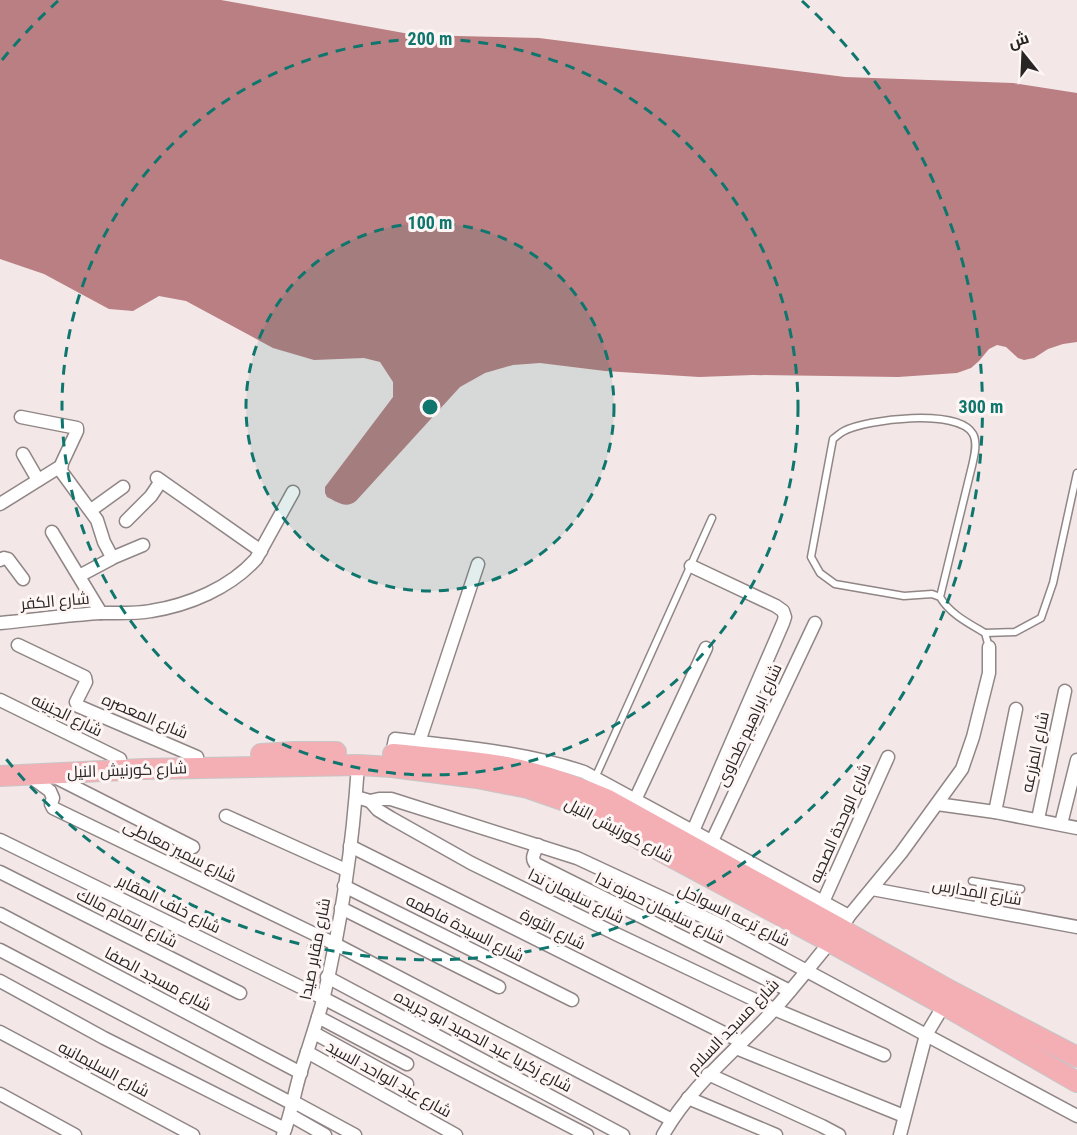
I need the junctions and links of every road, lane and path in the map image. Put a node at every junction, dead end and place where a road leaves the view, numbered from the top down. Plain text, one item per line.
1 (21, 417) dead end
2 (23, 454) dead end
3 (61, 466) junction
4 (1077, 473) edge
5 (38, 480) junction
6 (123, 487) dead end
7 (293, 492) dead end
8 (0, 504) edge
9 (91, 510) junction
10 (712, 518) dead end
11 (126, 521) dead end
12 (52, 532) dead end
13 (143, 545) dead end
14 (261, 551) junction
15 (112, 558) junction
16 (0, 560) edge
17 (478, 564) dead end
18 (691, 566) junction
19 (79, 576) junction
20 (22, 579) dead end
21 (940, 597) junction
22 (107, 614) junction
23 (0, 623) edge
24 (815, 623) dead end
25 (985, 633) junction
26 (18, 645) dead end
27 (989, 647) joint
28 (706, 648) dead end
29 (1065, 691) dead end
30 (0, 700) edge
31 (1016, 709) dead end
32 (419, 742) junction
33 (392, 754) junction
34 (197, 757) junction
35 (888, 757) dead end
36 (120, 759) junction
37 (1077, 760) edge
38 (0, 765) edge
39 (358, 765) junction
40 (47, 773) junction
41 (27, 774) junction
42 (504, 775) junction
43 (0, 776) edge
44 (595, 778) junction
45 (356, 796) junction
46 (635, 800) junction
47 (370, 801) junction
48 (937, 804) junction
49 (995, 812) junction
50 (226, 816) dead end
51 (1038, 819) junction
52 (1061, 824) junction
53 (1077, 828) edge
54 (693, 831) junction
55 (0, 840) edge
56 (712, 841) junction
57 (538, 845) junction
58 (350, 846) junction
59 (193, 847) dead end
60 (346, 870) junction
61 (0, 872) edge
62 (972, 881) dead end
63 (981, 883) junction
64 (344, 886) junction
65 (1021, 889) dead end
66 (872, 890) junction
67 (823, 902) junction
68 (341, 908) junction
69 (977, 909) junction
70 (0, 914) edge
71 (1077, 927) edge
72 (840, 929) junction
73 (335, 944) junction
74 (0, 950) edge
75 (807, 970) junction
76 (327, 977) junction
77 (0, 981) edge
78 (499, 987) dead end
79 (790, 991) junction
80 (240, 993) dead end
81 (323, 998) junction
82 (572, 1000) dead end
83 (944, 1005) junction
84 (774, 1010) junction
85 (318, 1017) junction
86 (0, 1032) edge
87 (314, 1033) junction
88 (926, 1035) junction
89 (739, 1045) junction
90 (307, 1052) junction
91 (884, 1055) dead end
92 (1077, 1057) edge
93 (407, 1064) dead end
94 (301, 1073) junction
95 (708, 1074) junction
96 (1077, 1082) edge
97 (407, 1084) dead end
98 (0, 1094) edge
99 (688, 1098) junction
100 (292, 1107) junction
101 (904, 1116) junction
102 (1077, 1116) edge
103 (672, 1120) junction
104 (284, 1132) edge
105 (75, 1135) edge
106 (193, 1135) edge
107 (325, 1135) edge
108 (355, 1135) edge
109 (456, 1135) edge
110 (587, 1135) edge
111 (623, 1135) edge
112 (664, 1135) edge
113 (776, 1135) edge
114 (839, 1135) edge
115 (900, 1135) edge

1 - 3 street
2 - 5 street
3 - 5 street
3 - 9 street
4 - 25 lane
5 - 8 street
6 - 9 street
7 - 14 street, شارع الكفر
9 - 15 street
10 - 18 lane
11 - 14 street
12 - 19 street
13 - 15 street
14 - 22 street, شارع الكفر
15 - 19 street
16 - 20 street
17 - 32 street
18 - 44 lane
18 - 54 street
19 - 22 street
21 - 21 lane
21 - 25 lane
22 - 23 street, شارع الكفر
24 - 56 street, شارع ابراهيم طحاوى
25 - 27 lane
26 - 34 street, شارع المعصره
27 - 48 street, شارع مسجد السلام
28 - 46 street
29 - 51 street, شارع المزرعه
30 - 36 street, شارع الجنينه
31 - 49 street
32 - 33 street
32 - 44 street
33 - 34 main road, شارع كورنيش النيل
33 - 42 main road, شارع كورنيش النيل
34 - 36 main road, شارع كورنيش النيل
35 - 67 street, شارع الوحدة الصحيه
36 - 38 main road, شارع كورنيش النيل
37 - 52 street
39 - 40 main road, شارع كورنيش النيل
39 - 42 main road, شارع كورنيش النيل
39 - 45 street, شارع مقابر صيدا
40 - 41 main road, شارع كورنيش النيل
40 - 59 street
41 - 43 main road, شارع كورنيش النيل
41 - 73 street, شارع سمير معاطى
42 - 72 main road, شارع كورنيش النيل
44 - 46 street
45 - 47 street, شارع ترعه السواحل
45 - 58 street, شارع مقابر صيدا
46 - 54 street
47 - 57 street, شارع ترعه السواحل
47 - 84 street, شارع سليمان ندا
48 - 49 street
48 - 66 street, شارع مسجد السلام
49 - 51 street
50 - 60 street
51 - 52 street
52 - 53 street
54 - 56 street
55 - 81 street, شارع خلف المقابر
56 - 67 street
57 - 75 street, شارع ترعه السواحل
57 - 79 street, شارع سليمان حمزه ندا
58 - 60 street, شارع مقابر صيدا
58 - 89 street, شارع الثورة
60 - 64 street, شارع مقابر صيدا
61 - 80 street, شارع الامام مالك
62 - 63 lane
63 - 65 lane
63 - 69 lane
64 - 68 street, شارع مقابر صيدا
64 - 82 street, شارع السيدة فاطمه
66 - 69 street, شارع المدارس
66 - 72 street, شارع مسجد السلام
67 - 72 street
68 - 73 street, شارع مقابر صيدا
68 - 78 street
69 - 71 street, شارع المدارس
70 - 94 street, شارع مسجد الصفا
72 - 75 street, شارع مسجد السلام
72 - 83 main road, شارع كورنيش النيل
72 - 92 main road, شارع كورنيش النيل
73 - 76 street, شارع مقابر صيدا
73 - 103 street
74 - 100 street
75 - 79 street, شارع مسجد السلام
75 - 88 street, شارع ترعه السواحل
76 - 81 street, شارع مقابر صيدا
76 - 111 street, شارع زكريا عبد الحميد ابو جريده
77 - 104 street
79 - 84 street, شارع مسجد السلام
81 - 85 street, شارع مقابر صيدا
81 - 110 street, شارع خلف المقابر
83 - 88 street
83 - 96 main road, شارع كورنيش النيل
84 - 89 street, شارع مسجد السلام
84 - 91 street, شارع سليمان ندا
85 - 87 street, شارع مقابر صيدا
85 - 93 street
86 - 106 street, شارع السليمانيه
87 - 90 street, شارع مقابر صيدا
87 - 97 street
88 - 101 street
88 - 102 street, شارع ترعه السواحل
89 - 95 street, شارع مسجد السلام
89 - 101 street, شارع الثورة
90 - 94 street, شارع مقابر صيدا
90 - 109 street, شارع عبد الواحد السيد
94 - 100 street, شارع مقابر صيدا
95 - 99 street, شارع مسجد السلام
95 - 114 street
98 - 105 street
99 - 103 street, شارع مسجد السلام
99 - 113 street
100 - 104 street, شارع مقابر صيدا
100 - 107 street
100 - 108 street
101 - 115 street
103 - 112 street, شارع مسجد السلام

